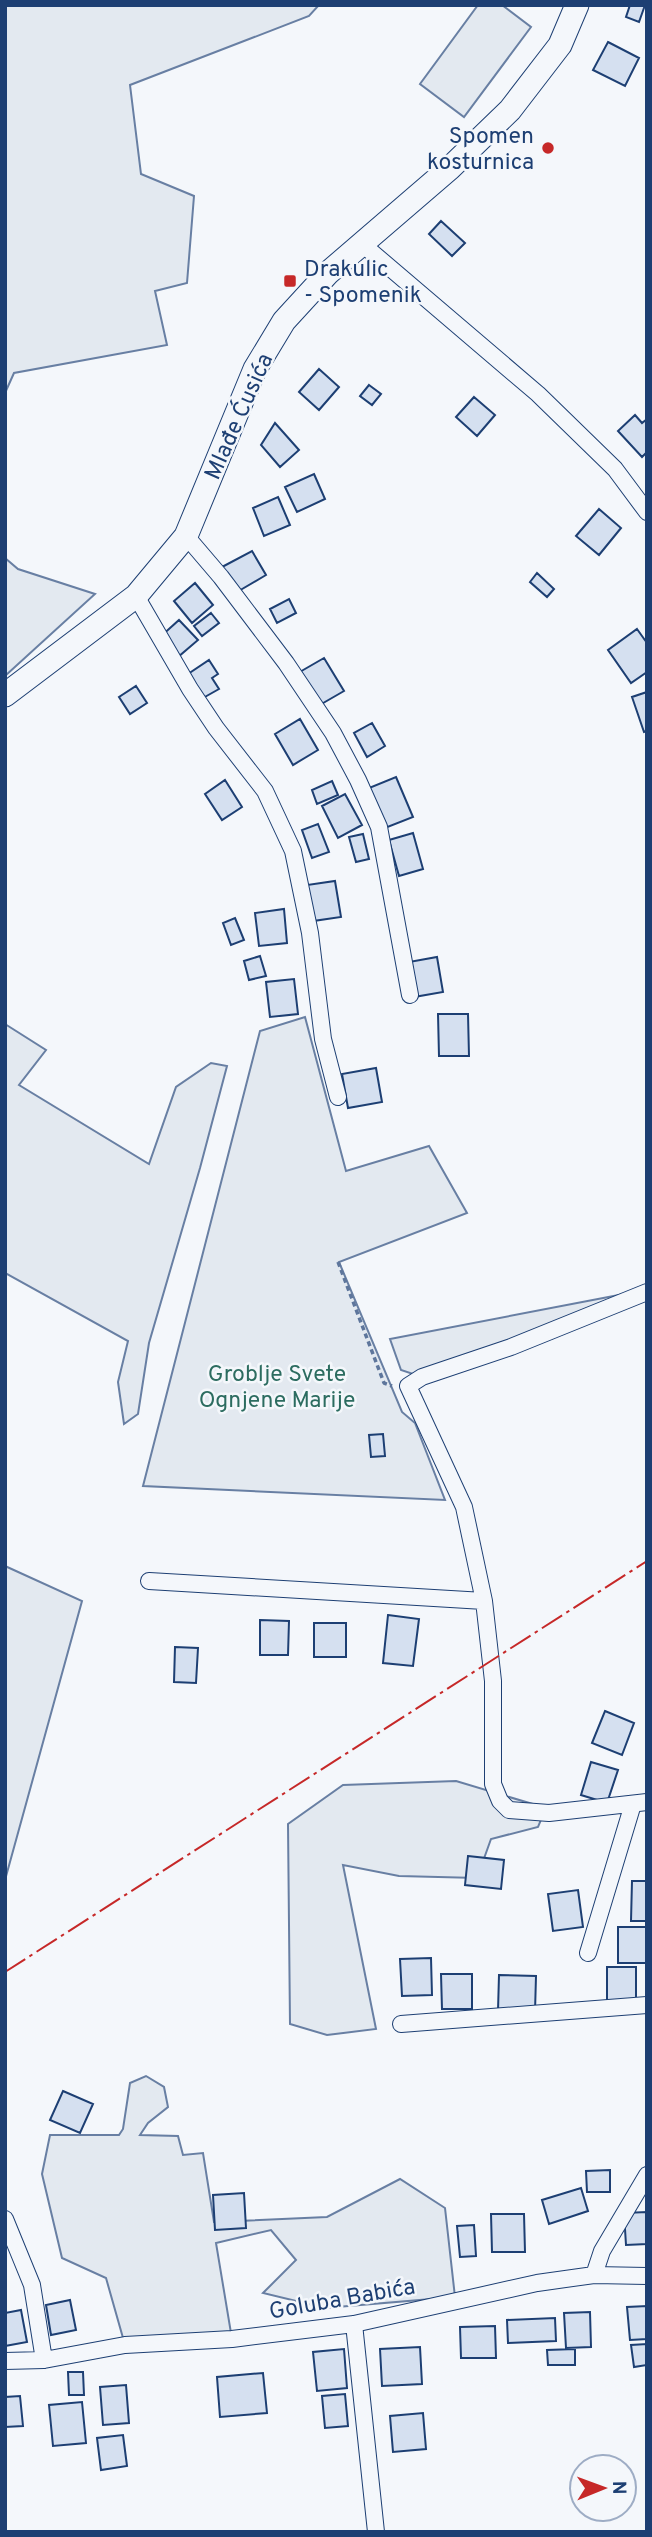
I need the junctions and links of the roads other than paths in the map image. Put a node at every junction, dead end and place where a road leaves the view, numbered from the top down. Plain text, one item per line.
1 (576, 5) edge
2 (361, 243) junction
3 (647, 512) edge
4 (186, 536) junction
5 (136, 596) junction
6 (5, 695) edge
7 (410, 995) dead end
8 (338, 1097) dead end
9 (647, 1293) edge
10 (149, 1580) dead end
11 (484, 1601) junction
12 (640, 1803) edge
13 (588, 1953) dead end
14 (647, 2005) edge
15 (401, 2024) dead end
16 (647, 2175) edge
17 (5, 2219) edge
18 (594, 2275) junction
19 (647, 2276) edge
20 (354, 2324) junction
21 (44, 2360) junction
22 (5, 2361) edge
23 (376, 2532) edge

1 - 2 street, Mlađe Ćusića
2 - 3 street
2 - 4 street, Mlađe Ćusića
4 - 5 street, Mlađe Ćusića
4 - 7 street
5 - 6 street, Mlađe Ćusića
5 - 8 street
9 - 11 street
10 - 11 street
11 - 12 street
12 - 13 street
14 - 15 street
16 - 18 street
17 - 21 street
18 - 19 street, Goluba Babića
18 - 20 street, Goluba Babića
20 - 21 street, Goluba Babića
20 - 23 street
21 - 22 street, Goluba Babića

